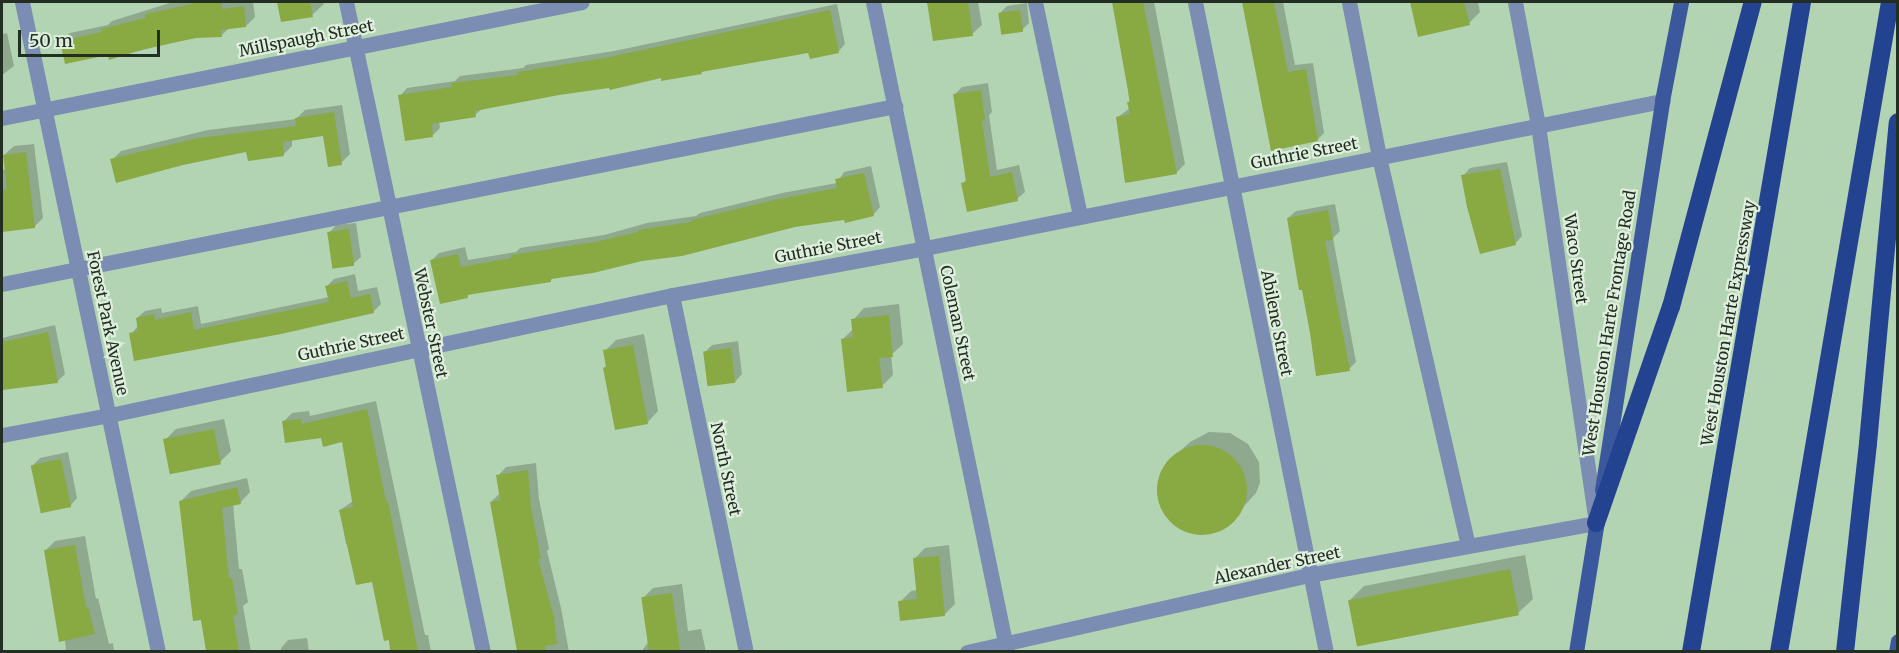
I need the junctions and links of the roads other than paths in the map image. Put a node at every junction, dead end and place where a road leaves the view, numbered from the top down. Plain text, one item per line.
1 (22, 2) edge
2 (346, 2) edge
3 (582, 2) edge
4 (873, 2) edge
5 (1035, 2) edge
6 (1195, 2) edge
7 (1349, 2) edge
8 (1515, 2) edge
9 (1681, 2) edge
10 (1753, 2) edge
11 (1802, 2) edge
12 (1890, 2) edge
13 (355, 46) junction
14 (1662, 101) junction
15 (895, 106) junction
16 (43, 109) junction
17 (2, 118) edge
18 (1898, 122) edge
19 (1539, 125) junction
20 (1379, 157) junction
21 (1232, 186) junction
22 (389, 207) junction
23 (1080, 216) junction
24 (925, 248) junction
25 (78, 269) junction
26 (2, 285) edge
27 (672, 295) junction
28 (418, 347) junction
29 (110, 415) junction
30 (2, 435) edge
31 (1596, 523) junction
32 (1468, 546) junction
33 (1309, 575) junction
34 (1898, 641) edge
35 (1006, 648) edge
36 (158, 651) edge
37 (483, 651) edge
38 (746, 651) edge
39 (967, 651) edge
40 (1326, 651) edge
41 (1576, 651) edge
42 (1691, 651) edge
43 (1779, 651) edge
44 (1845, 651) edge
45 (1896, 651) edge

1 - 16 street, Forest Park Avenue
2 - 13 street, Webster Street
3 - 13 street, Millspaugh Street
4 - 15 street, Coleman Street
5 - 23 street
6 - 21 street, Abilene Street
7 - 20 street
8 - 19 street, Waco Street
9 - 14 main road, West Houston Harte Frontage Road
10 - 31 highway
11 - 42 highway, West Houston Harte Expressway
12 - 43 highway
13 - 16 street, Millspaugh Street
13 - 22 street, Webster Street
14 - 19 street, Guthrie Street
14 - 31 main road, West Houston Harte Frontage Road
15 - 22 street
15 - 24 street, Coleman Street
16 - 17 street, Millspaugh Street
16 - 25 street, Forest Park Avenue
18 - 44 highway
19 - 20 street, Guthrie Street
19 - 31 street, Waco Street
20 - 21 street, Guthrie Street
20 - 32 street
21 - 23 street, Guthrie Street
21 - 33 street, Abilene Street
22 - 25 street
22 - 28 street, Webster Street
23 - 24 street, Guthrie Street
24 - 27 street, Guthrie Street
24 - 35 street, Coleman Street
25 - 26 street
25 - 29 street, Forest Park Avenue
27 - 28 street, Guthrie Street
27 - 38 street, North Street
28 - 29 street, Guthrie Street
28 - 37 street, Webster Street
29 - 30 street, Guthrie Street
29 - 36 street, Forest Park Avenue
31 - 32 street, Alexander Street
31 - 41 main road, West Houston Harte Frontage Road
32 - 33 street, Alexander Street
33 - 35 street, Alexander Street
33 - 40 street, Abilene Street
34 - 45 main road
35 - 39 street, Alexander Street

